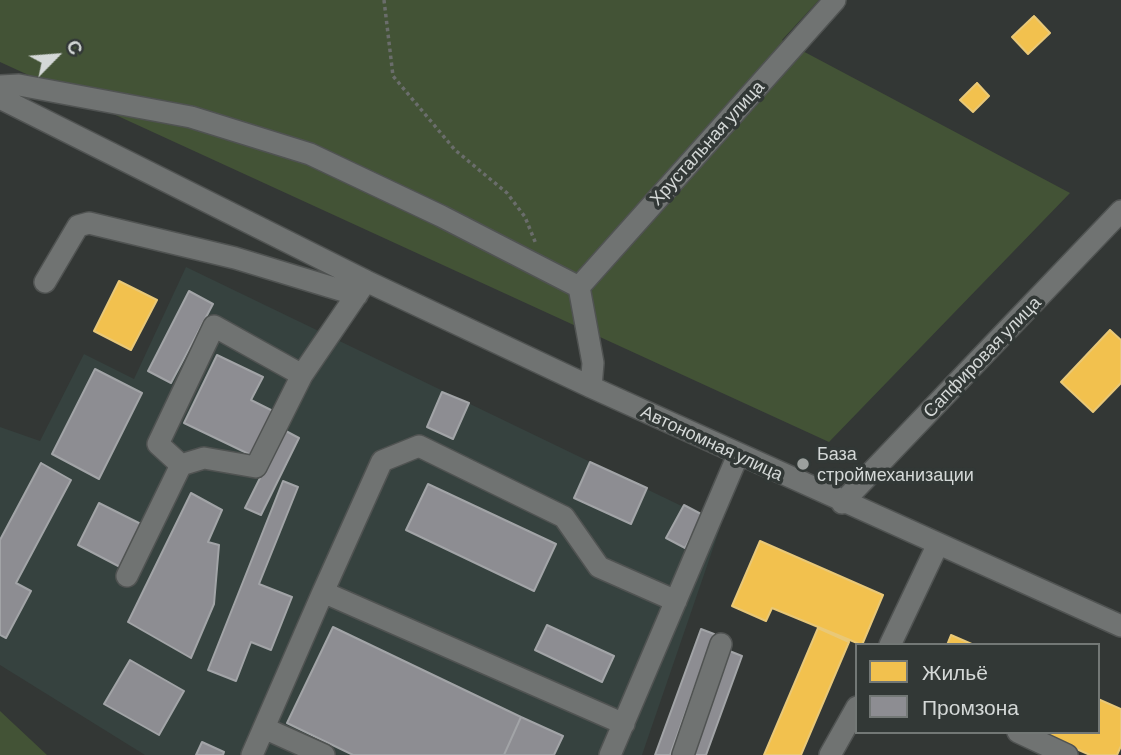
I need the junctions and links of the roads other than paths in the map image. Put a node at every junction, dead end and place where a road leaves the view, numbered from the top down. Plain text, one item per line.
1 (835, 0) edge
2 (0, 86) edge
3 (0, 98) edge
4 (1121, 211) edge
5 (45, 282) dead end
6 (579, 287) junction
7 (361, 288) junction
8 (302, 374) junction
9 (592, 387) junction
10 (738, 455) junction
11 (181, 465) junction
12 (842, 503) junction
13 (939, 544) junction
14 (127, 576) dead end
15 (323, 592) junction
16 (676, 601) junction
17 (1121, 626) edge
18 (891, 643) edge
19 (721, 645) dead end
20 (855, 711) edge
21 (624, 724) junction
22 (264, 728) junction
23 (1022, 734) edge
24 (252, 755) edge
25 (324, 755) edge
26 (610, 755) edge
27 (683, 755) edge
28 (830, 755) edge
29 (1067, 755) edge

1 - 6 street, Хрустальная улица
2 - 6 street
3 - 7 street, Автономная улица
4 - 12 street, Сапфировая улица
5 - 7 street
6 - 9 street
7 - 8 street
7 - 9 street, Автономная улица
8 - 11 street
8 - 11 street
9 - 10 street, Автономная улица
10 - 12 street, Автономная улица
10 - 16 street
11 - 14 street
12 - 13 street, Автономная улица
13 - 17 street, Автономная улица
13 - 18 street
15 - 16 street
15 - 21 street
15 - 22 street
16 - 21 street
19 - 27 street
20 - 28 street
21 - 26 street
22 - 24 street
22 - 25 street
23 - 29 street

